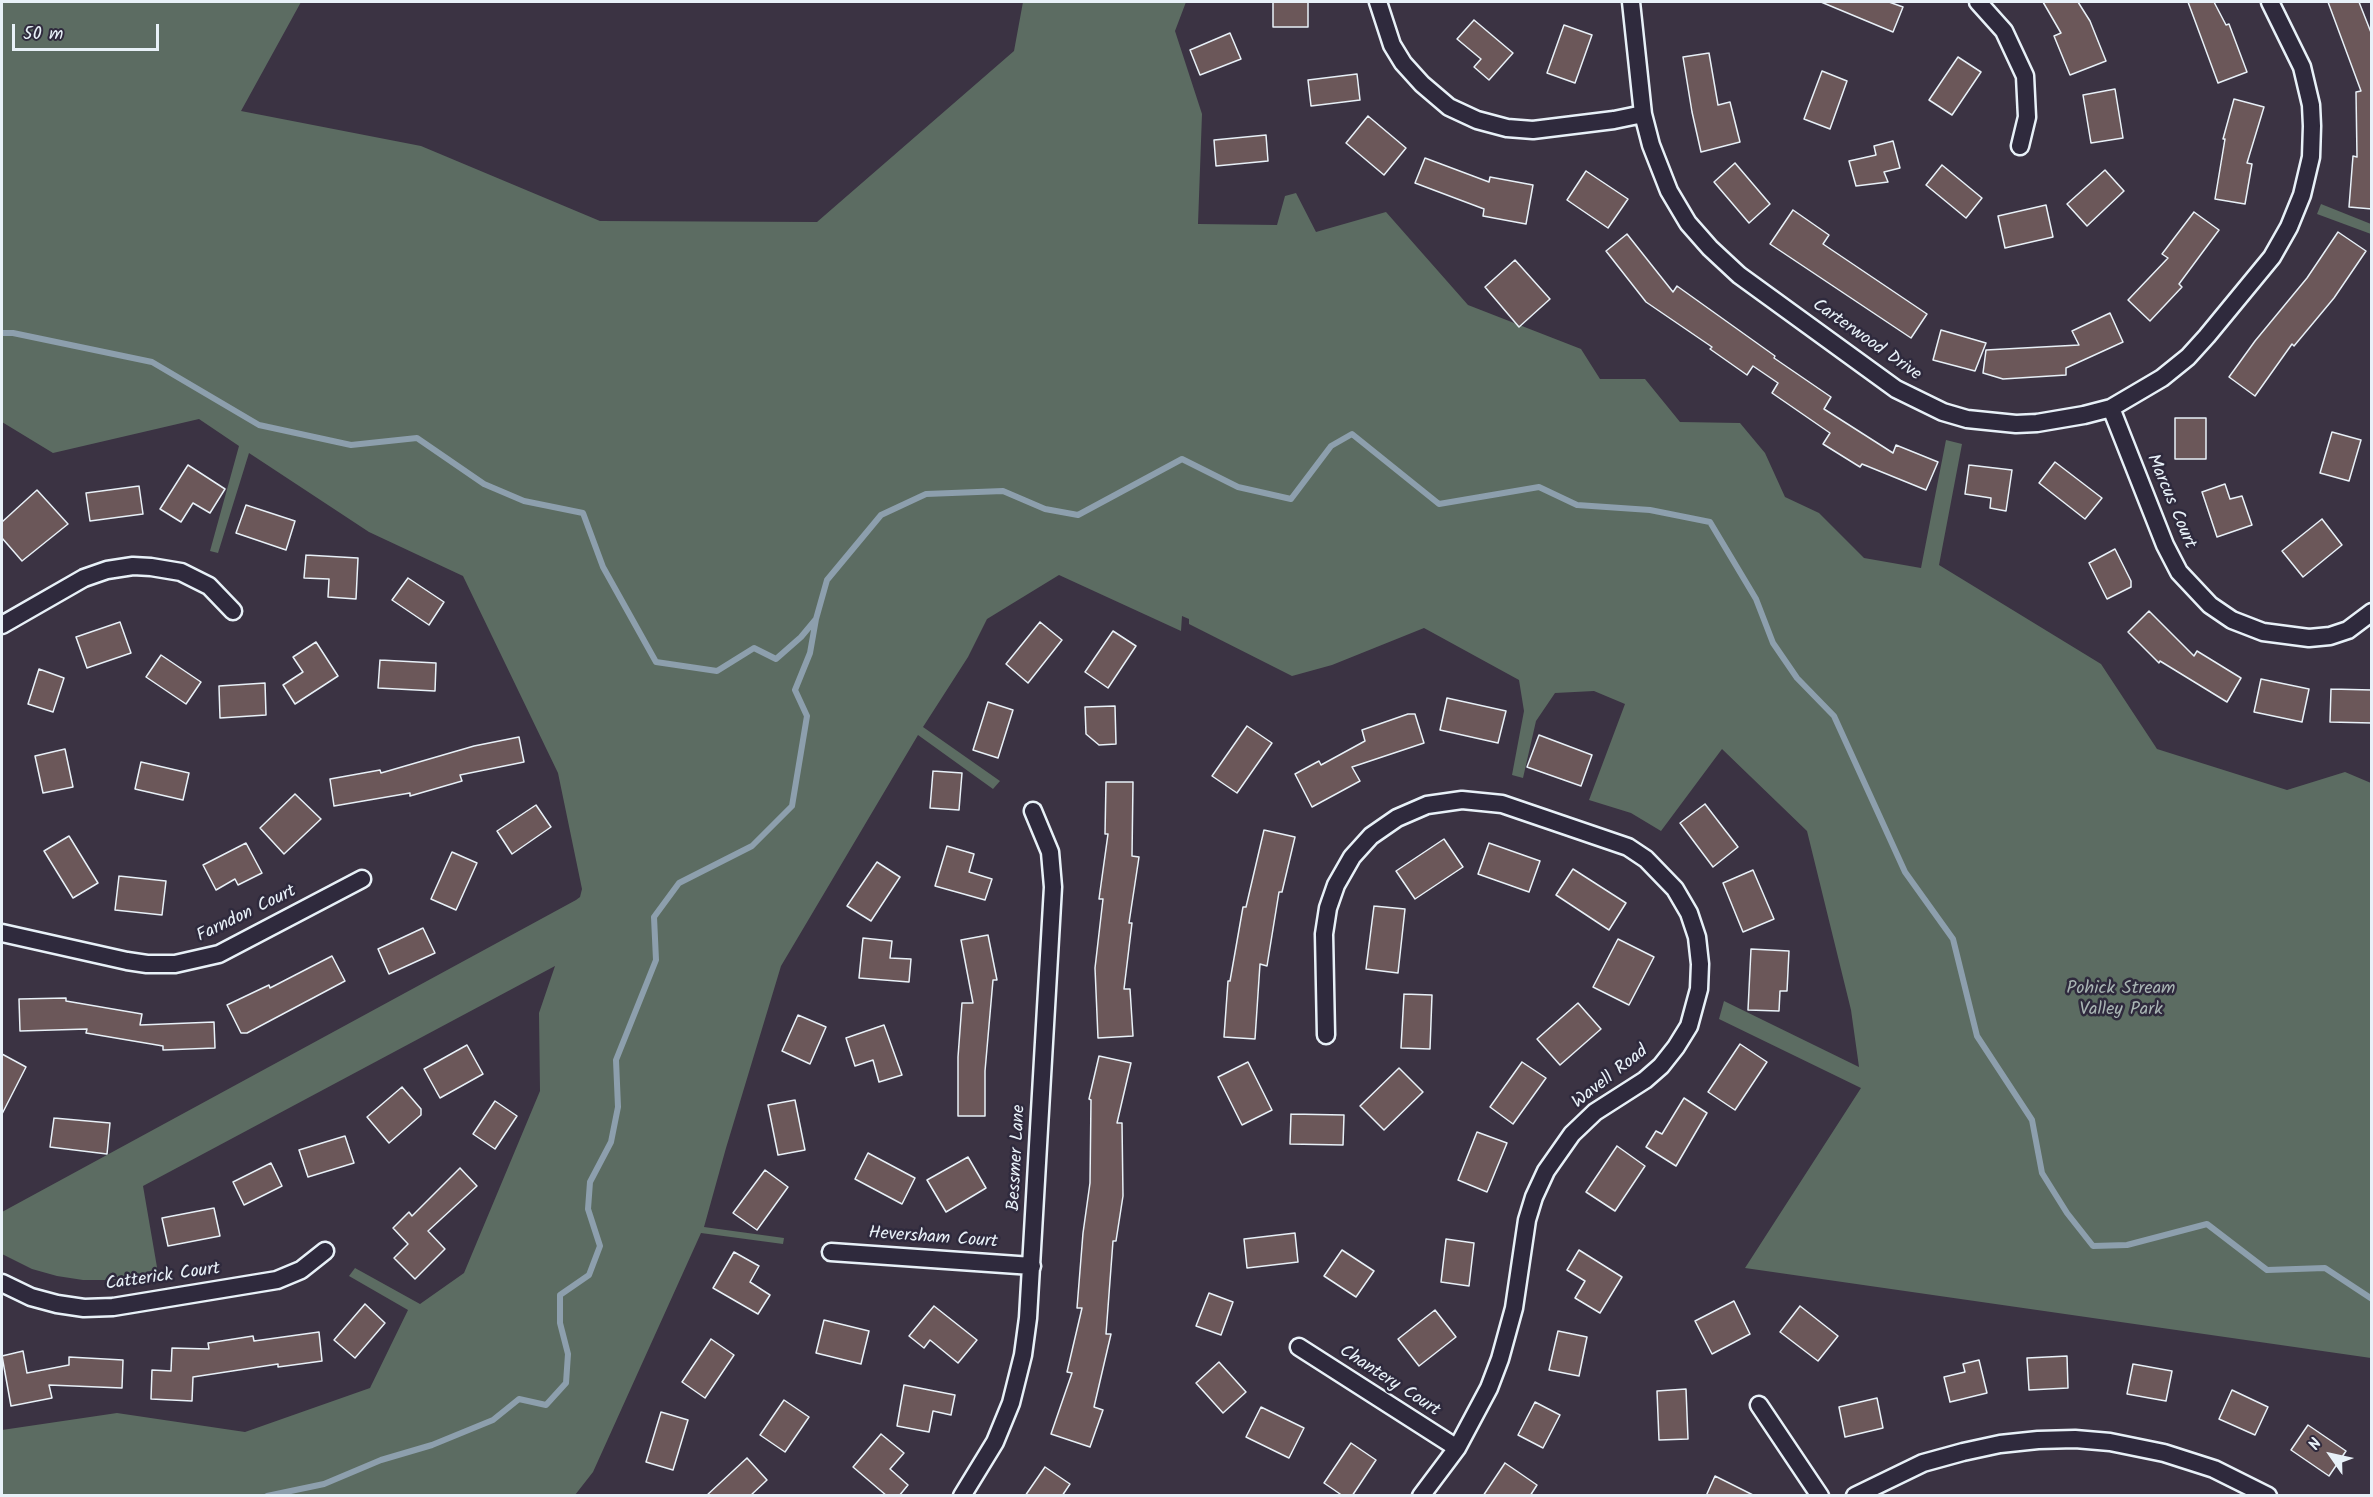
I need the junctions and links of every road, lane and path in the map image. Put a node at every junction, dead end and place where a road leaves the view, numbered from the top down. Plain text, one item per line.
1 (1377, 2) edge
2 (1631, 2) edge
3 (1978, 2) edge
4 (2270, 2) edge
5 (1643, 114) junction
6 (2020, 146) dead end
7 (2111, 408) junction
8 (233, 611) dead end
9 (2372, 612) edge
10 (2, 625) edge
11 (1033, 811) dead end
12 (362, 879) dead end
13 (2, 933) edge
14 (1326, 1035) dead end
15 (325, 1251) dead end
16 (831, 1252) dead end
17 (1032, 1266) junction
18 (2, 1283) edge
19 (1299, 1347) dead end
20 (1759, 1405) dead end
21 (1456, 1448) junction
22 (962, 1496) edge
23 (1421, 1496) edge
24 (1820, 1496) edge
25 (1855, 1496) edge
26 (2268, 1496) edge

1 - 5 street
2 - 5 street, Carterwood Drive
3 - 6 street
4 - 7 street, Carterwood Drive
5 - 7 street, Carterwood Drive
7 - 9 street, Marcus Court
8 - 10 street
11 - 17 street, Bessmer Lane
12 - 13 street, Farndon Court
14 - 21 street, Wavell Road
15 - 18 street, Catterick Court
16 - 17 street, Heversham Court
17 - 22 street, Bessmer Lane
19 - 21 street, Chantery Court
20 - 24 street
21 - 23 street, Wavell Road
25 - 26 street

